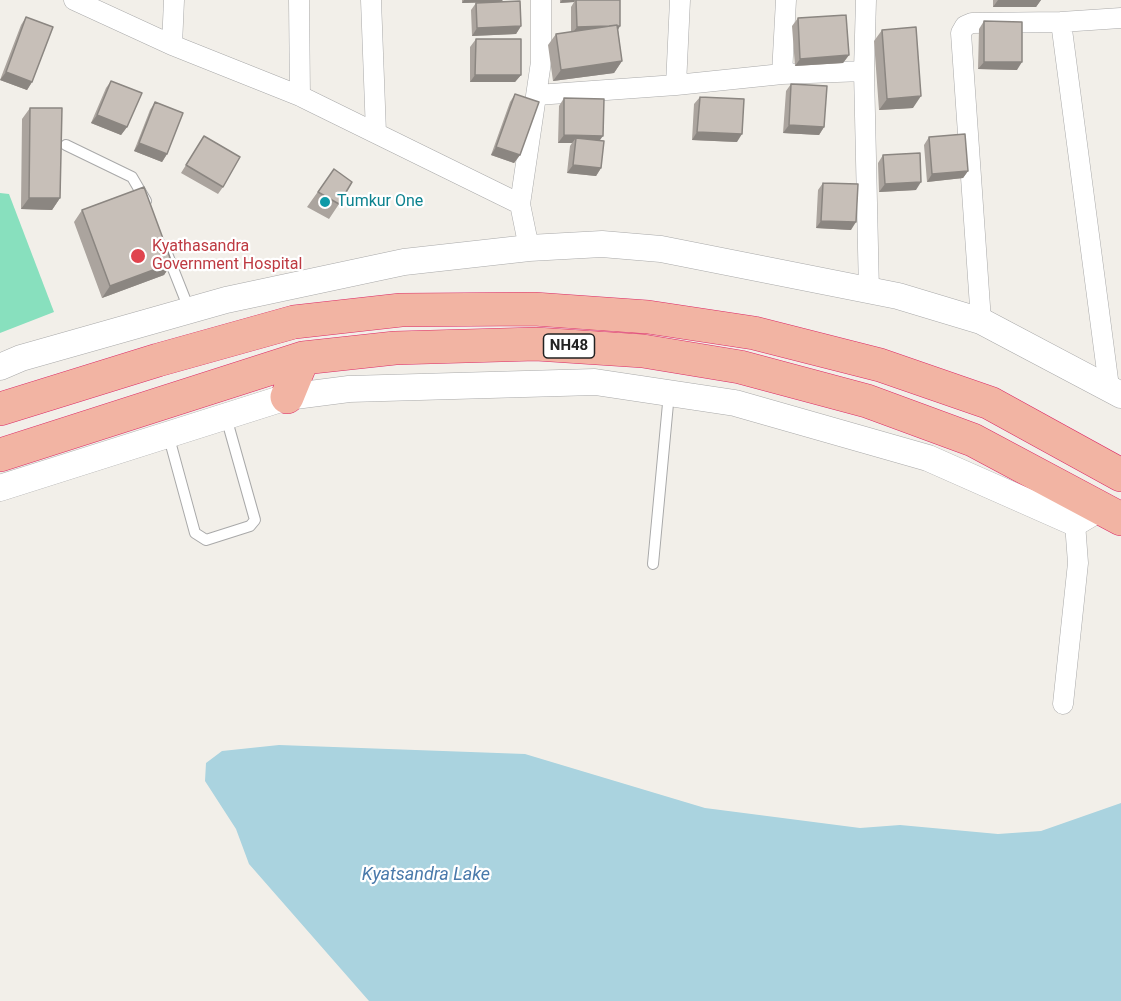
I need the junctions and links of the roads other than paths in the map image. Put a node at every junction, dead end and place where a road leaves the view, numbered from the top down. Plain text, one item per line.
1 (74, 0) edge
2 (174, 0) edge
3 (299, 0) edge
4 (371, 0) edge
5 (541, 0) edge
6 (680, 0) edge
7 (786, 0) edge
8 (866, 0) edge
9 (1121, 18) edge
10 (1061, 22) junction
11 (172, 45) junction
12 (864, 71) junction
13 (782, 74) junction
14 (676, 85) junction
15 (537, 95) junction
16 (300, 96) junction
17 (376, 133) junction
18 (66, 145) dead end
19 (520, 204) junction
20 (149, 209) edge
21 (161, 239) edge
22 (529, 248) junction
23 (869, 292) junction
24 (189, 310) junction
25 (981, 321) junction
26 (303, 358) junction
27 (0, 367) edge
28 (1115, 391) edge
29 (669, 393) junction
30 (287, 397) junction
31 (0, 409) edge
32 (225, 416) junction
33 (168, 434) junction
34 (0, 455) edge
35 (1121, 475) edge
36 (0, 488) edge
37 (1099, 516) edge
38 (653, 564) dead end
39 (1063, 705) dead end

1 - 11 street
2 - 11 street
3 - 16 street
4 - 17 street
5 - 15 street
6 - 14 street
7 - 13 street
8 - 12 street
9 - 10 street
10 - 25 street
10 - 28 street
11 - 16 street
12 - 13 street
12 - 23 street
13 - 14 street
14 - 15 street
15 - 19 street
16 - 17 street
17 - 19 street
18 - 20 lane
19 - 22 street
21 - 24 lane
22 - 23 street
22 - 24 street
23 - 25 street
24 - 27 street
25 - 28 street
26 - 30 highway
26 - 34 highway, NH48
26 - 37 highway, NH48
29 - 30 street
29 - 37 street
29 - 38 lane
30 - 32 street
31 - 35 highway, NH48
32 - 33 street
32 - 33 lane
33 - 36 street
37 - 39 street

